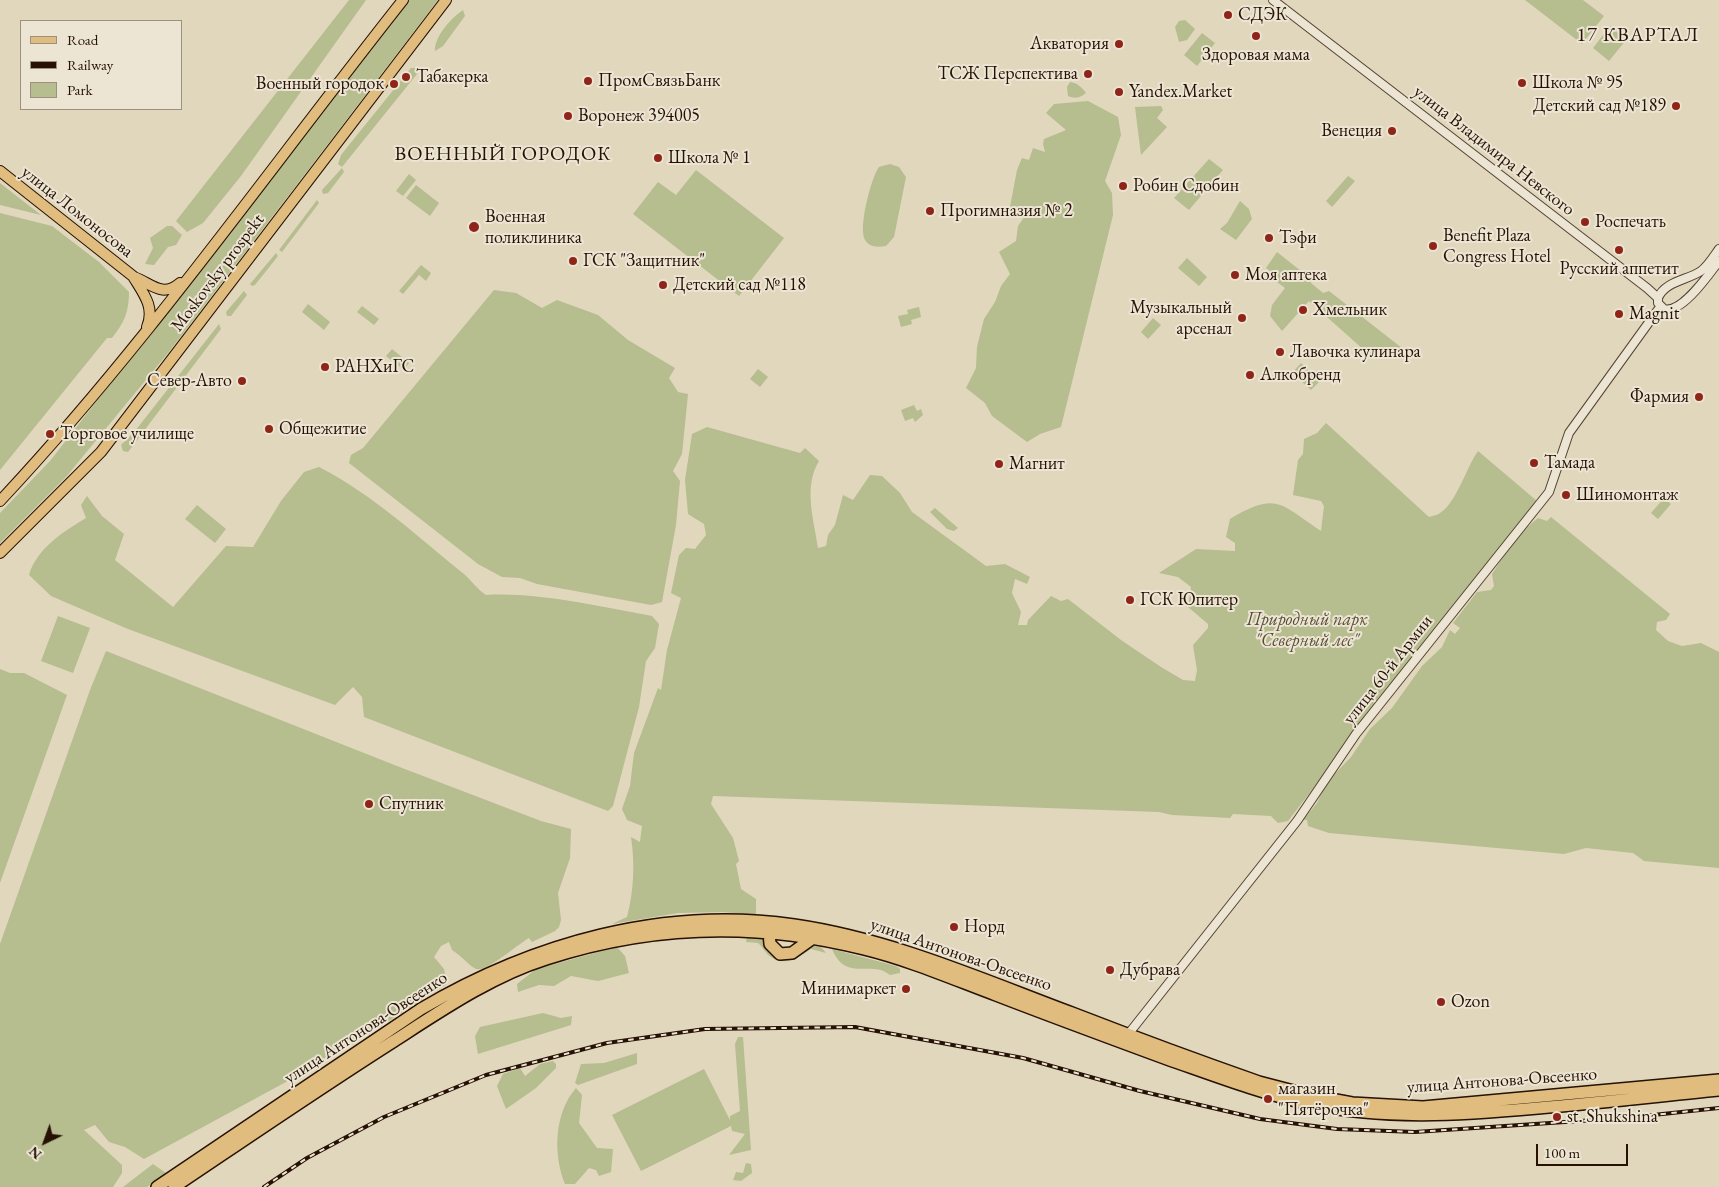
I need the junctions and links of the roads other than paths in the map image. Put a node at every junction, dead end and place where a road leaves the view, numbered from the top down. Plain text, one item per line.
1 (403, 0) edge
2 (446, 0) edge
3 (1273, 0) edge
4 (0, 171) edge
5 (1719, 249) edge
6 (1719, 261) edge
7 (192, 272) junction
8 (134, 278) junction
9 (1658, 298) junction
10 (1660, 307) junction
11 (142, 336) junction
12 (0, 501) edge
13 (0, 553) edge
14 (778, 923) junction
15 (769, 932) junction
16 (813, 938) junction
17 (1125, 1038) junction
18 (1719, 1080) edge
19 (1719, 1090) edge
20 (1327, 1103) junction
21 (157, 1187) edge
22 (174, 1187) edge

1 - 7 main road, Moskovsky prospekt
2 - 13 main road, Moskovsky prospekt
3 - 9 street, улица Владимира Невского
4 - 8 main road, улица Ломоносова
5 - 9 street
6 - 10 street
7 - 8 main road, улица Ломоносова
7 - 11 main road, Moskovsky prospekt
8 - 11 main road, улица Ломоносова
9 - 10 street
10 - 17 street, улица 60-й Армии
11 - 12 main road, Moskovsky prospekt
14 - 15 highway
14 - 17 highway, улица Антонова-Овсеенко
14 - 21 highway, улица Антонова-Овсеенко
15 - 16 highway, улица Антонова-Овсеенко
15 - 16 highway
15 - 22 highway, улица Антонова-Овсеенко
16 - 17 highway, улица Антонова-Овсеенко
17 - 20 highway, улица Антонова-Овсеенко
18 - 20 highway, улица Антонова-Овсеенко
19 - 20 highway, улица Антонова-Овсеенко

